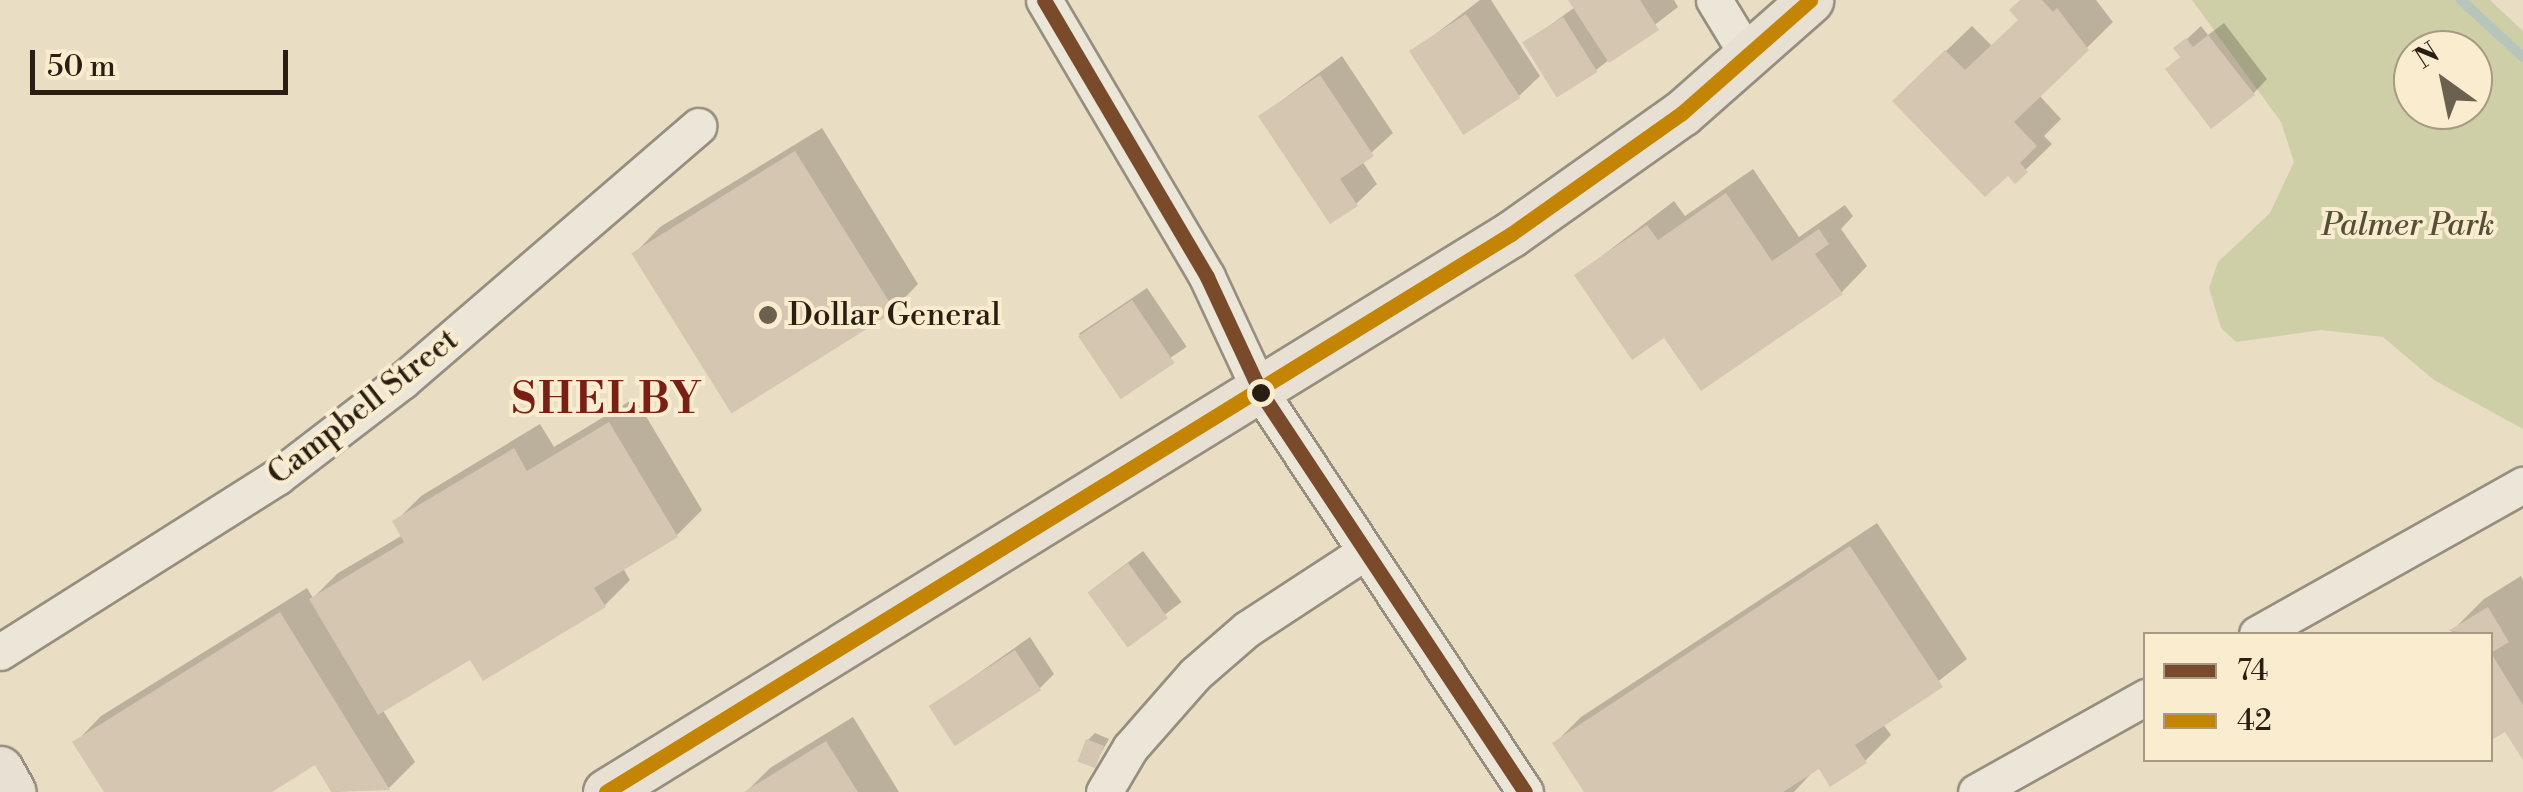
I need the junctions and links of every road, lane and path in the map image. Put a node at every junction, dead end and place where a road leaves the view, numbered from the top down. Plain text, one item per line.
1 (1044, 0) edge
2 (1714, 0) edge
3 (1810, 0) edge
4 (1748, 56) junction
5 (698, 126) dead end
6 (1261, 393) junction
7 (2523, 486) edge
8 (1362, 553) junction
9 (2261, 632) edge
10 (0, 652) edge
11 (2143, 699) edge
12 (0, 769) edge
13 (13, 792) edge
14 (606, 792) edge
15 (1104, 792) edge
16 (1525, 792) edge
17 (1976, 792) edge

1 - 6 street
2 - 4 street
3 - 4 main road
4 - 6 main road
5 - 10 street, Campbell Street
6 - 8 street
6 - 14 main road
7 - 9 street
8 - 15 street
8 - 16 street
11 - 17 street
12 - 13 main road

